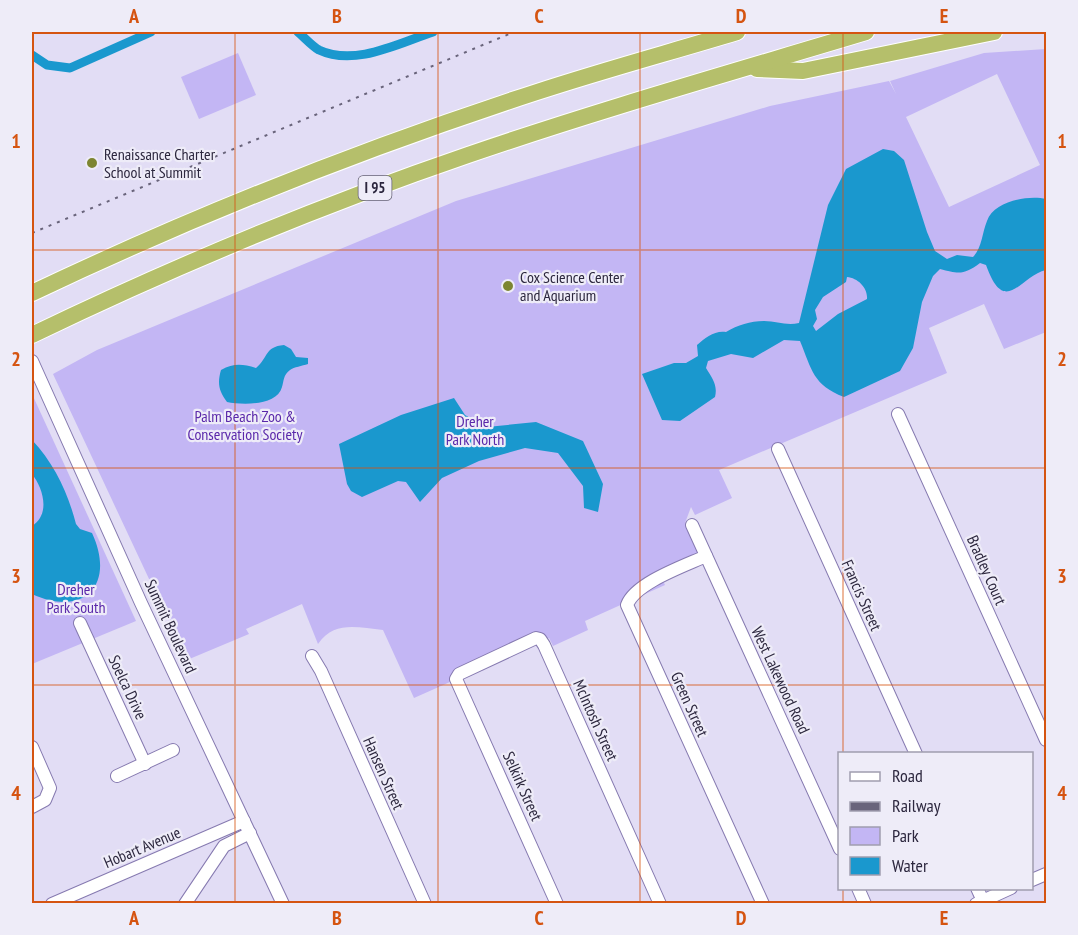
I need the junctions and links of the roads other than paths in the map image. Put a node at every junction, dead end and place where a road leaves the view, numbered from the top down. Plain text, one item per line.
1 (735, 32) edge
2 (866, 32) edge
3 (994, 32) edge
4 (744, 68) junction
5 (33, 292) edge
6 (32, 335) edge
7 (32, 361) edge
8 (898, 414) dead end
9 (778, 449) dead end
10 (692, 525) dead end
11 (706, 556) junction
12 (80, 623) dead end
13 (312, 656) dead end
14 (458, 682) joint
15 (1047, 740) edge
16 (32, 747) edge
17 (173, 750) dead end
18 (916, 752) edge
19 (146, 764) junction
20 (117, 776) dead end
21 (32, 807) edge
22 (244, 821) junction
23 (250, 833) junction
24 (207, 843) junction
25 (191, 844) junction
26 (838, 845) edge
27 (224, 846) junction
28 (1047, 874) edge
29 (1033, 880) edge
30 (197, 884) junction
31 (1006, 890) edge
32 (979, 902) edge
33 (52, 903) edge
34 (185, 903) edge
35 (283, 903) edge
36 (424, 903) edge
37 (557, 903) edge
38 (660, 903) edge
39 (763, 903) edge

1 - 5 highway, I 95
2 - 4 highway, I 95
3 - 4 highway
4 - 6 highway, I 95
7 - 22 street, Summit Boulevard
8 - 15 street, Bradley Court
9 - 18 street, Francis Street
10 - 11 street, West Lakewood Road
11 - 26 street, West Lakewood Road
11 - 39 street, Green Street
12 - 19 street, Soelca Drive
13 - 36 street, Hansen Street
14 - 37 street, Selkirk Street
14 - 38 street, McIntosh Street
16 - 21 street
17 - 19 street
19 - 20 street
22 - 23 street, Summit Boulevard
22 - 25 street, Hobart Avenue
23 - 27 street
23 - 35 street, Summit Boulevard
24 - 25 street
24 - 27 street
24 - 30 street
25 - 33 street, Hobart Avenue
27 - 30 street
28 - 29 street
30 - 34 street
31 - 32 street

